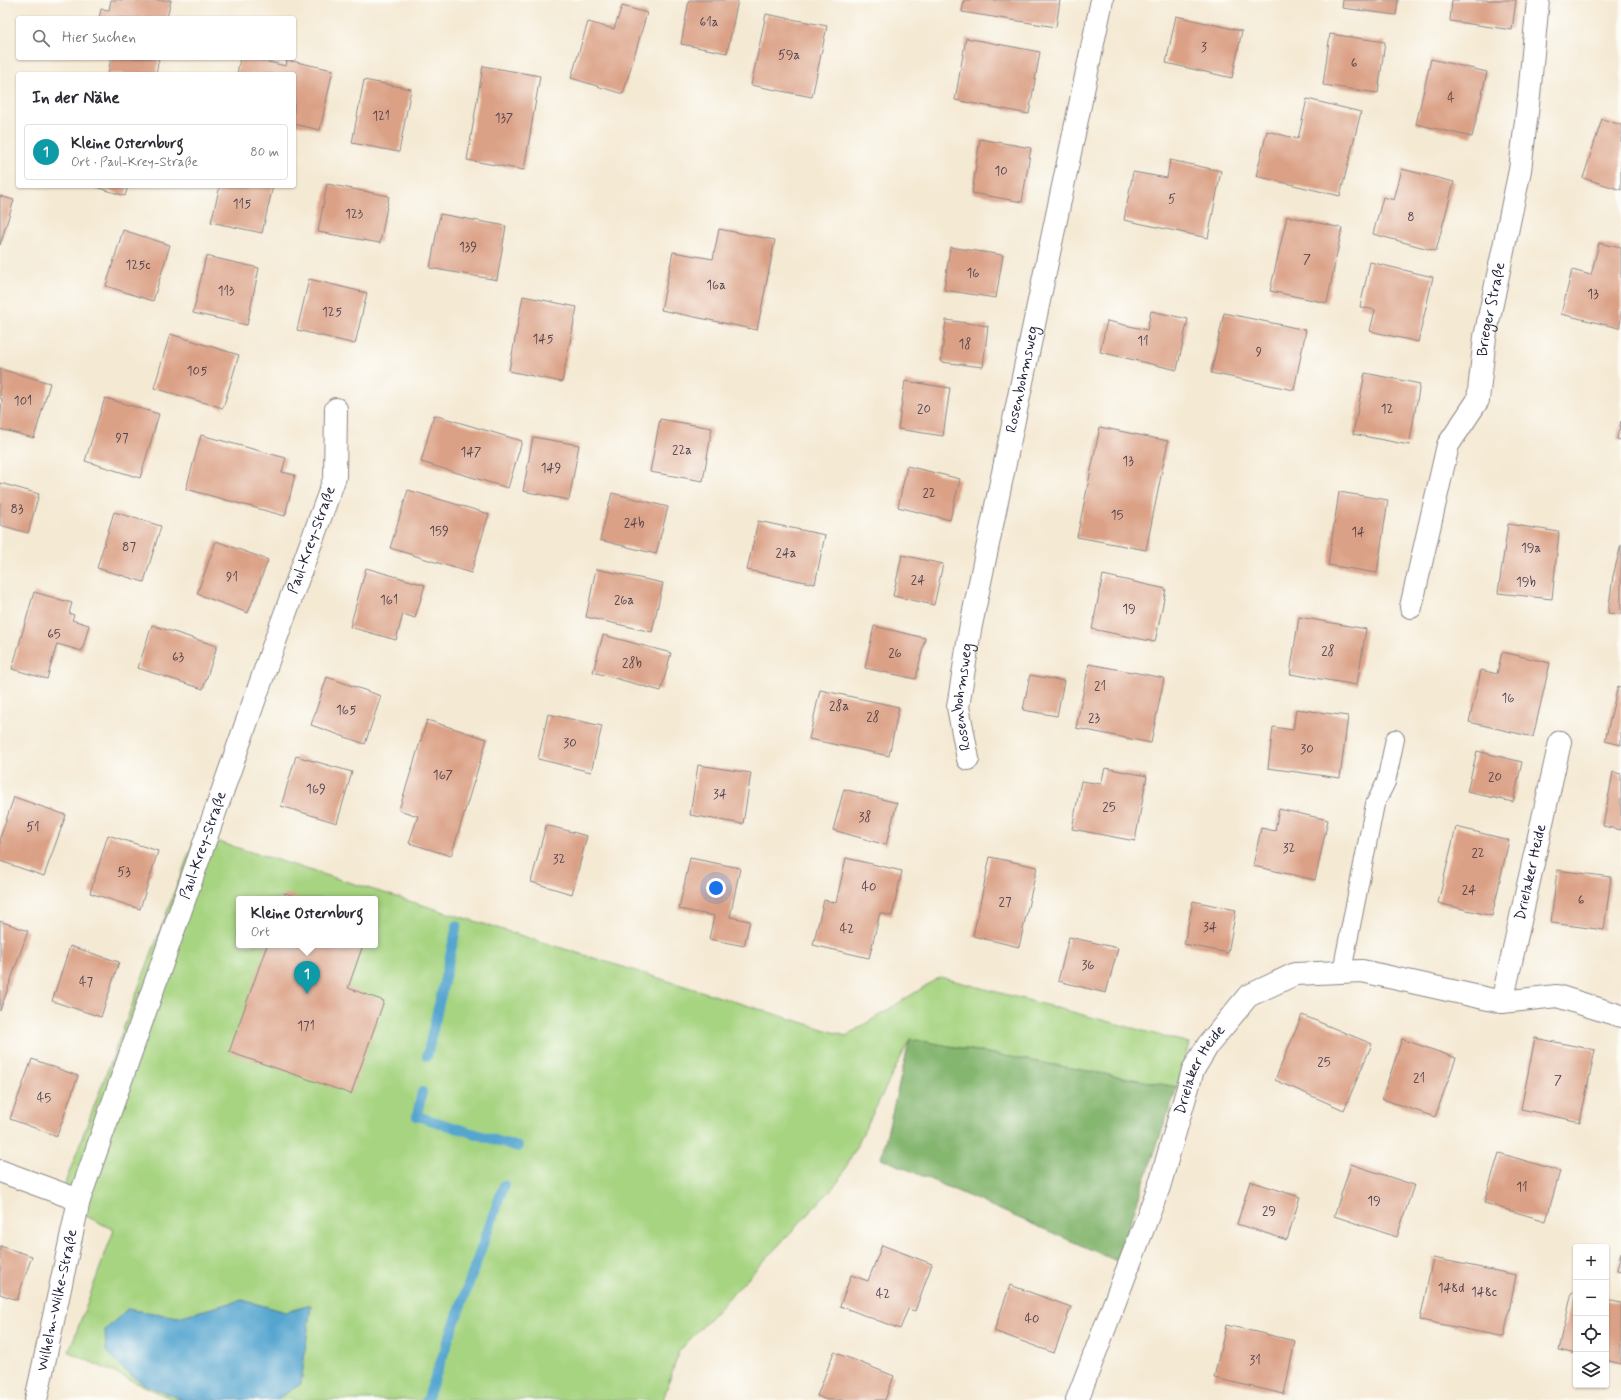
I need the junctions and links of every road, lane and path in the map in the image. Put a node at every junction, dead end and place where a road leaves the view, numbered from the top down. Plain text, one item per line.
1 (1102, 0) edge
2 (1538, 0) edge
3 (336, 409) dead end
4 (1411, 607) dead end
5 (1395, 739) dead end
6 (1560, 742) dead end
7 (968, 759) dead end
8 (1342, 971) junction
9 (1502, 1002) junction
10 (1621, 1016) edge
11 (0, 1171) edge
12 (79, 1200) junction
13 (36, 1400) edge
14 (1077, 1400) edge

1 - 7 street, Rosenbohmsweg
2 - 4 street, Brieger Straße
3 - 12 street, Paul-Krey-Straße
5 - 8 lane
6 - 9 street, Drielaker Heide
8 - 9 street, Drielaker Heide
8 - 14 street, Drielaker Heide
9 - 10 street, Drielaker Heide
11 - 12 street
12 - 13 street, Wilhelm-Wilke-Straße

